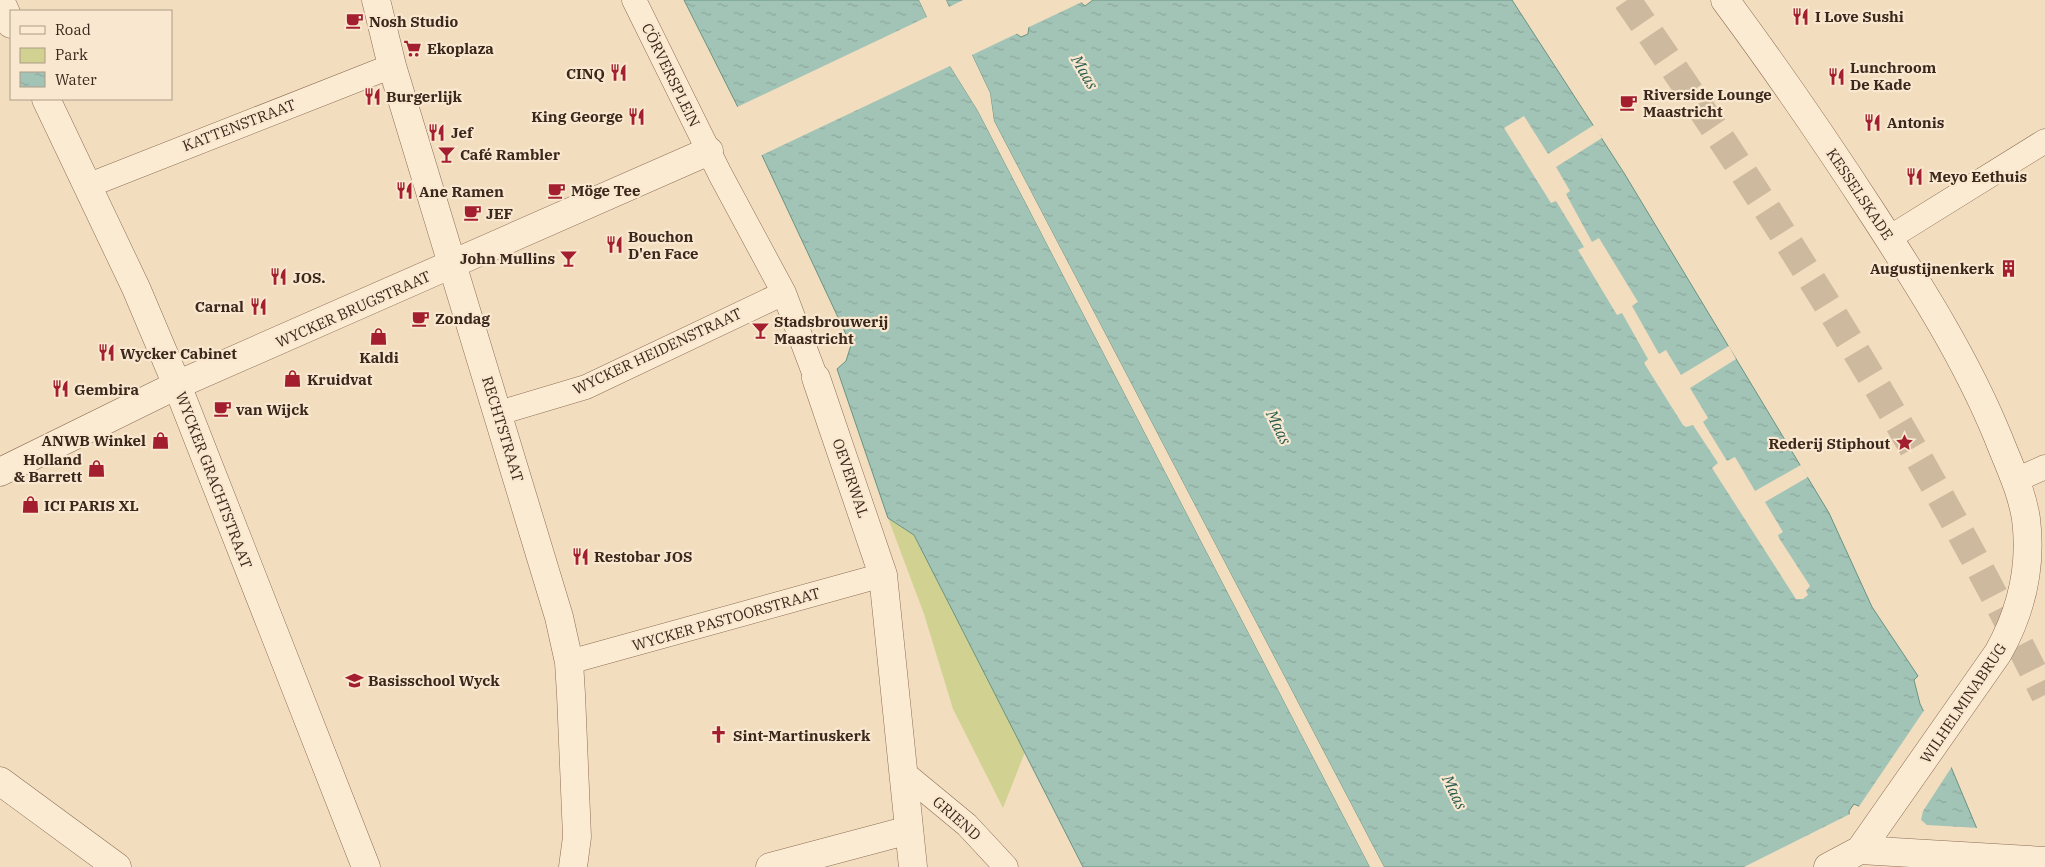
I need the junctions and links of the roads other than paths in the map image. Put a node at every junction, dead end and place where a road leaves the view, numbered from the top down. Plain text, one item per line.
1 (376, 0) edge
2 (634, 0) edge
3 (1725, 0) edge
4 (392, 66) junction
5 (46, 100) edge
6 (2045, 141) edge
7 (709, 151) junction
8 (87, 186) junction
9 (1889, 238) junction
10 (454, 265) junction
11 (784, 293) junction
12 (816, 378) joint
13 (177, 385) junction
14 (499, 413) junction
15 (2045, 467) edge
16 (0, 472) edge
17 (2014, 481) junction
18 (883, 575) junction
19 (569, 662) junction
20 (904, 773) junction
21 (0, 781) edge
22 (910, 830) junction
23 (1860, 850) junction
24 (2045, 861) edge
25 (117, 867) edge
26 (366, 867) edge
27 (573, 867) edge
28 (770, 867) edge
29 (913, 867) edge
30 (1006, 867) edge
31 (1828, 867) edge

1 - 4 street, RECHTSTRAAT
2 - 7 street, CÖRVERSPLEIN
3 - 9 street, KESSELSKADE
4 - 8 street, KATTENSTRAAT
4 - 10 street, RECHTSTRAAT
5 - 8 street, WYCKER GRACHTSTRAAT
6 - 9 street
7 - 10 street, WYCKER BRUGSTRAAT
7 - 11 street, OEVERWAL
8 - 13 street, WYCKER GRACHTSTRAAT
9 - 17 street, KESSELSKADE
10 - 13 street, WYCKER BRUGSTRAAT
10 - 14 street, RECHTSTRAAT
11 - 12 street, OEVERWAL
11 - 14 street, WYCKER HEIDENSTRAAT
12 - 18 street, OEVERWAL
13 - 16 street, WYCKER BRUGSTRAAT
13 - 26 street, WYCKER GRACHTSTRAAT
14 - 19 street, RECHTSTRAAT
15 - 17 street
17 - 23 street, WILHELMINABRUG
18 - 19 street, WYCKER PASTOORSTRAAT
18 - 20 street, OEVERWAL
19 - 27 street, RECHTSTRAAT
20 - 22 street, OEVERWAL
20 - 30 street, GRIEND
21 - 25 street
22 - 28 street
22 - 29 street, OEVERWAL
23 - 24 street
23 - 31 street, WILHELMINABRUG

